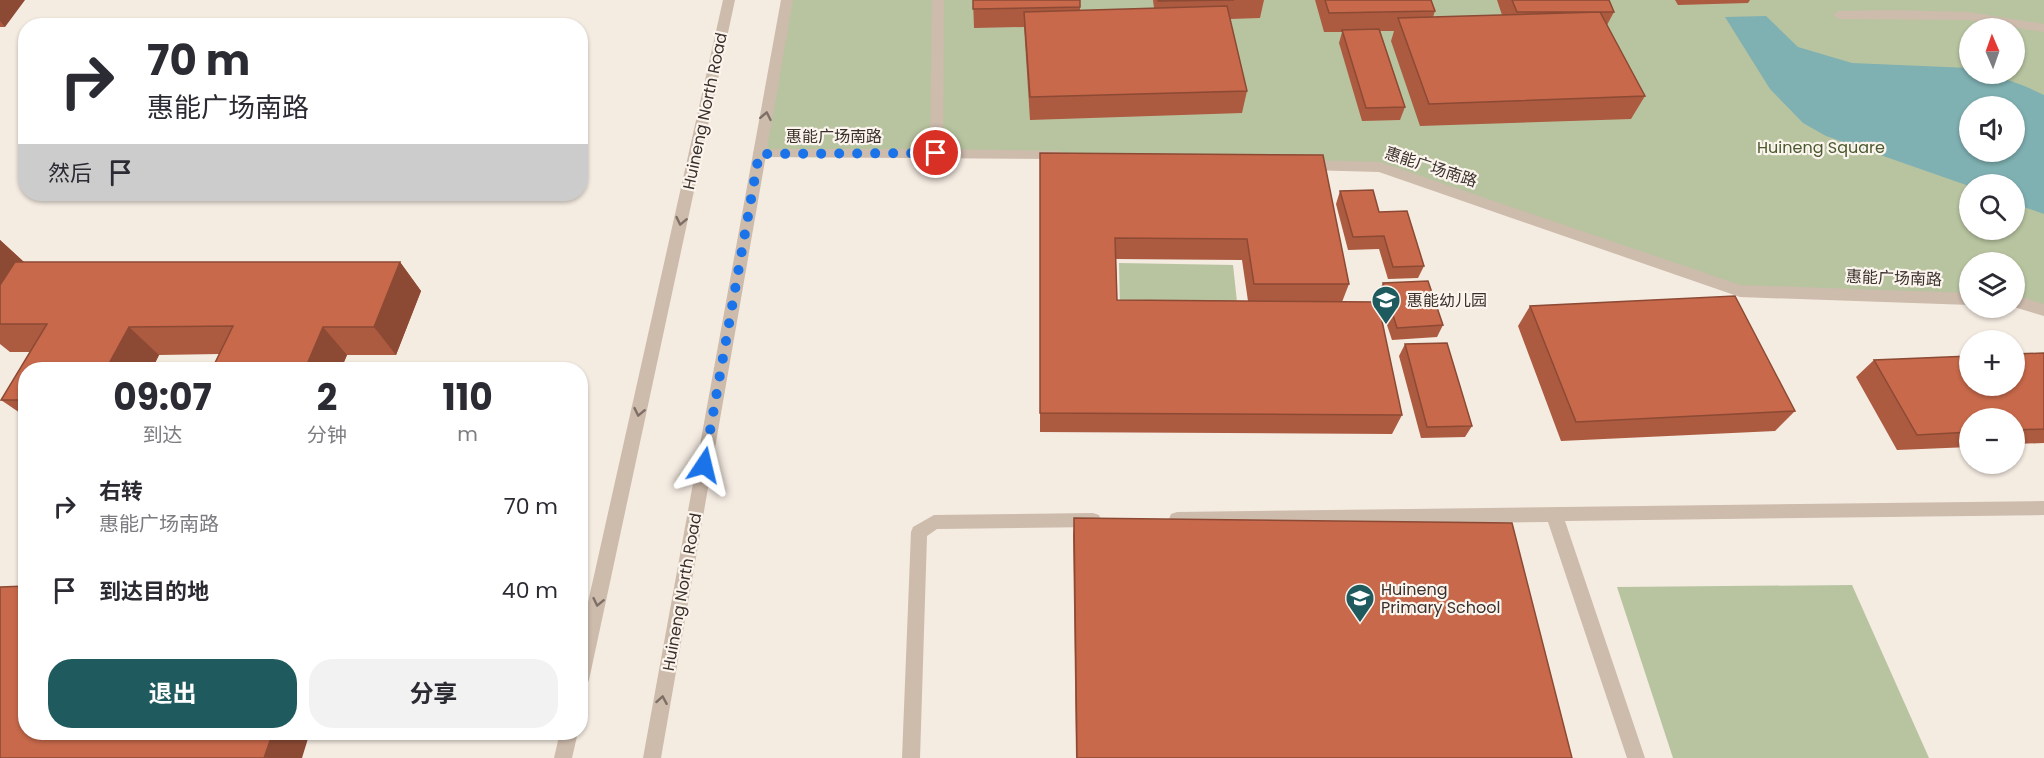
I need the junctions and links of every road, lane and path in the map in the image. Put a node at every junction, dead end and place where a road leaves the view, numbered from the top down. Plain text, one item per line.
1 (729, 0) edge
2 (787, 0) edge
3 (938, 0) edge
4 (1839, 15) dead end
5 (2044, 28) edge
6 (936, 153) junction
7 (759, 154) junction
8 (1076, 156) edge
9 (1287, 164) edge
10 (1959, 299) edge
11 (2025, 304) edge
12 (2044, 309) edge
13 (2044, 508) edge
14 (1554, 514) junction
15 (1160, 519) edge
16 (1113, 520) edge
17 (588, 643) edge
18 (567, 740) edge
19 (564, 758) edge
20 (651, 758) edge
21 (911, 758) edge
22 (1636, 758) edge

1 -> 17 street, Huineng North Road
7 -> 2 street, Huineng North Road
3 - 6 street
4 - 5 street
6 - 7 street, 惠能广场南路
6 - 8 street, 惠能广场南路
20 -> 7 street, Huineng North Road
9 - 10 street, 惠能广场南路
11 - 12 street
13 - 14 street
14 - 15 street
14 - 22 street
16 - 21 street
18 - 19 street

